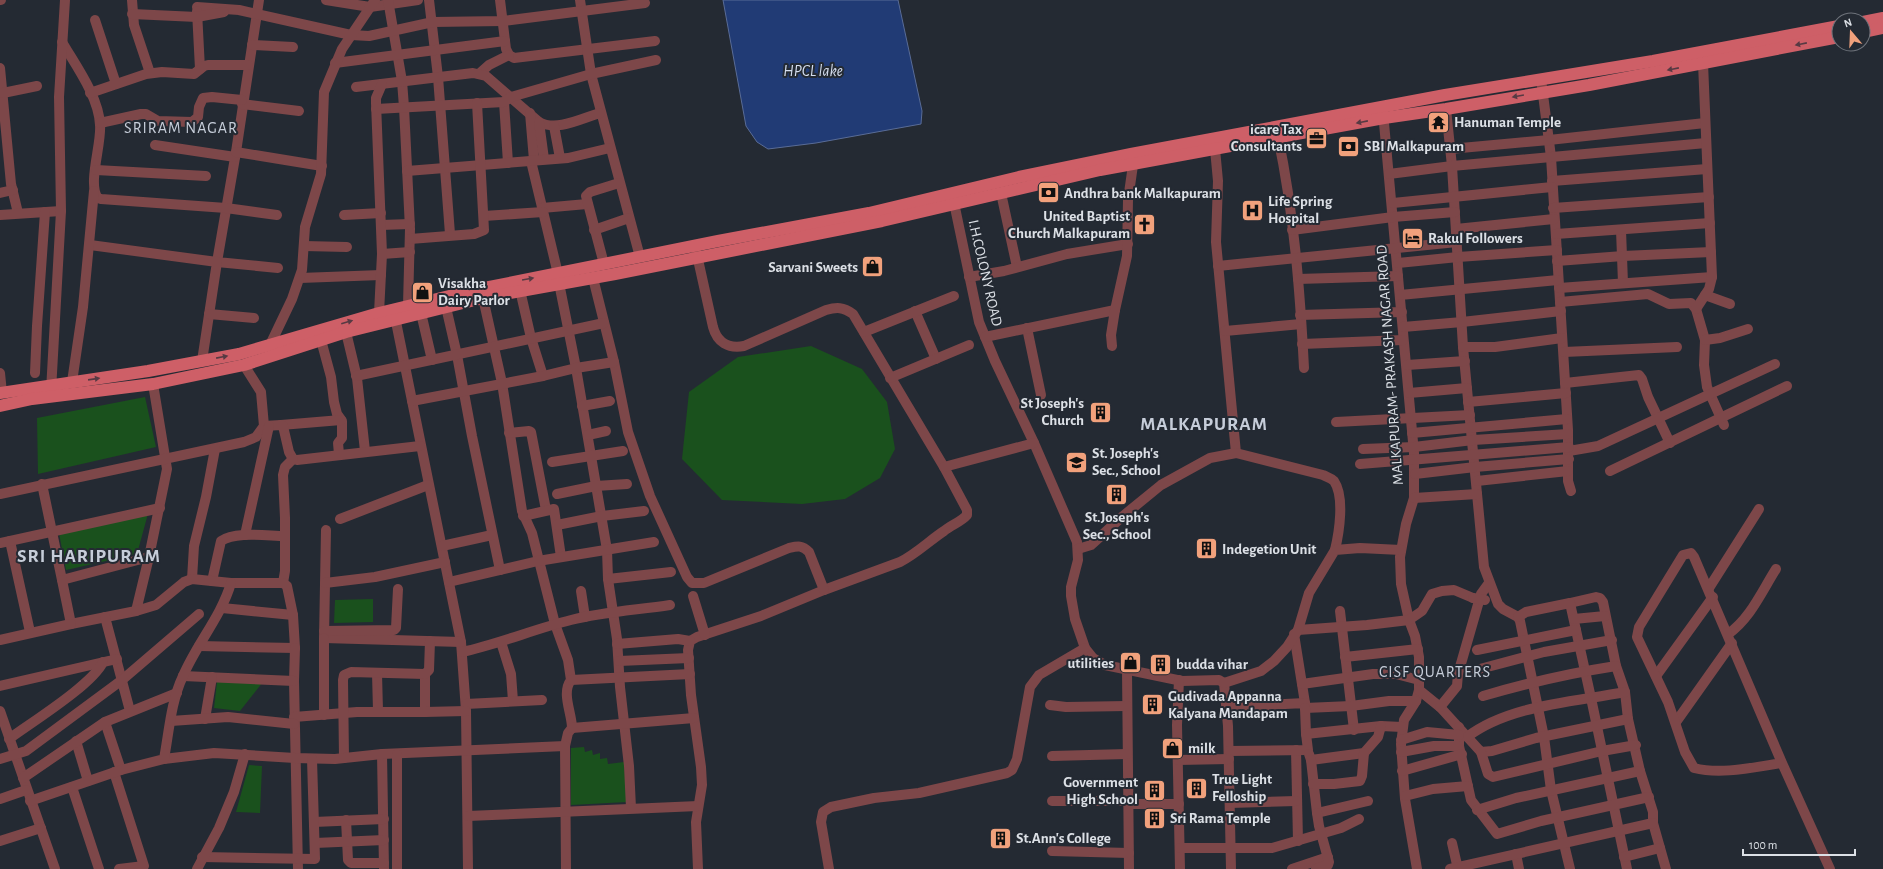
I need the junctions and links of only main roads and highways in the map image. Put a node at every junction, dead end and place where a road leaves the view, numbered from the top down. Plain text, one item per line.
1 (1883, 18) edge
2 (1871, 20) edge
3 (1831, 28) edge
4 (1883, 28) edge
5 (1871, 30) edge
6 (1831, 39) edge
7 (1383, 112) junction
8 (1042, 178) junction
9 (953, 198) junction
10 (696, 252) junction
11 (559, 278) junction
12 (394, 314) junction
13 (277, 346) junction
14 (1, 393) edge
15 (0, 406) edge

1 - 2 main road
3 - 7 main road
4 - 5 main road
6 -> 7 main road
7 - 8 main road
7 -> 8 main road
8 - 9 main road
8 - 9 main road
9 - 10 main road
10 - 11 main road
10 - 11 main road
11 - 12 main road
12 -> 11 main road
12 - 13 main road
13 -> 12 main road
14 -> 13 main road
13 - 15 main road

